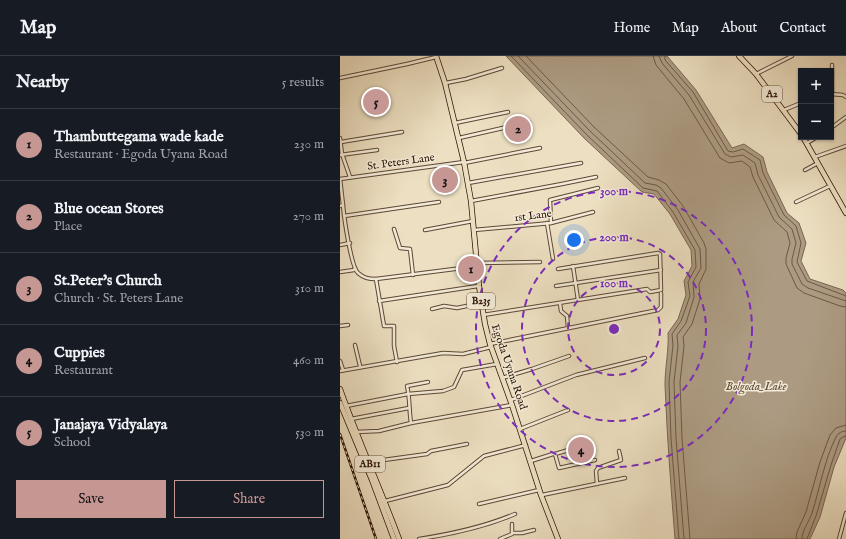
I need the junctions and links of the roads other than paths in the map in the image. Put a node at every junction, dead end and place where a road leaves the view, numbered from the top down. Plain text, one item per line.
1 (436, 56) edge
2 (739, 56) edge
3 (792, 56) edge
4 (832, 65) dead end
5 (502, 68) dead end
6 (832, 68) edge
7 (756, 74) junction
8 (340, 78) edge
9 (445, 83) junction
10 (834, 94) edge
11 (846, 97) edge
12 (799, 104) edge
13 (784, 110) junction
14 (508, 112) dead end
15 (846, 117) edge
16 (529, 122) dead end
17 (455, 123) junction
18 (834, 126) edge
19 (798, 130) edge
20 (402, 132) dead end
21 (459, 138) junction
22 (340, 140) edge
23 (804, 140) edge
24 (812, 140) edge
25 (806, 143) junction
26 (846, 146) edge
27 (540, 148) dead end
28 (377, 150) dead end
29 (341, 154) edge
30 (815, 157) junction
31 (464, 162) junction
32 (581, 163) dead end
33 (818, 163) junction
34 (805, 170) dead end
35 (596, 177) dead end
36 (350, 178) junction
37 (340, 179) edge
38 (468, 183) junction
39 (830, 186) junction
40 (598, 188) dead end
41 (471, 201) junction
42 (439, 202) dead end
43 (796, 202) dead end
44 (342, 206) edge
45 (593, 212) dead end
46 (846, 213) edge
47 (344, 216) junction
48 (474, 221) junction
49 (551, 222) junction
50 (547, 223) junction
51 (394, 229) dead end
52 (425, 230) dead end
53 (474, 230) junction
54 (350, 243) junction
55 (340, 245) edge
56 (553, 259) dead end
57 (540, 262) dead end
58 (477, 265) junction
59 (573, 266) junction
60 (355, 268) junction
61 (558, 269) dead end
62 (661, 270) junction
63 (340, 272) edge
64 (413, 275) junction
65 (376, 279) junction
66 (575, 283) junction
67 (479, 286) junction
68 (556, 286) dead end
69 (661, 291) junction
70 (578, 300) junction
71 (379, 301) junction
72 (481, 303) junction
73 (560, 303) junction
74 (432, 309) dead end
75 (483, 315) junction
76 (348, 325) dead end
77 (340, 326) edge
78 (568, 328) junction
79 (356, 345) dead end
80 (491, 346) junction
81 (569, 356) dead end
82 (645, 358) dead end
83 (340, 361) edge
84 (397, 362) junction
85 (497, 364) junction
86 (360, 366) junction
87 (341, 370) edge
88 (502, 378) junction
89 (428, 382) dead end
90 (340, 389) edge
91 (409, 394) junction
92 (340, 403) edge
93 (512, 403) junction
94 (346, 406) junction
95 (409, 408) junction
96 (568, 410) dead end
97 (350, 419) junction
98 (411, 423) junction
99 (520, 429) junction
100 (356, 432) junction
101 (468, 444) dead end
102 (526, 445) junction
103 (582, 446) dead end
104 (619, 451) dead end
105 (555, 454) junction
106 (595, 460) dead end
107 (369, 462) junction
108 (531, 462) junction
109 (625, 478) dead end
110 (597, 484) junction
111 (540, 490) junction
112 (542, 495) junction
113 (384, 501) junction
114 (479, 504) dead end
115 (846, 513) edge
116 (515, 514) dead end
117 (512, 524) dead end
118 (534, 530) dead end
119 (513, 533) junction
120 (394, 539) edge
121 (399, 539) edge
122 (419, 539) edge
123 (500, 539) edge
124 (558, 539) edge
125 (839, 539) edge

1 - 8 street
1 - 9 main road, Egoda Uyana Road / B235
2 - 7 main road, A2
3 - 7 street
4 - 6 street
5 - 9 street
7 - 13 main road, A2
9 - 17 main road, Egoda Uyana Road / B235
10 - 11 street
12 - 13 street
13 - 19 main road, A2
14 - 17 street
15 - 18 street
16 - 21 street
17 - 21 main road, Egoda Uyana Road / B235
20 - 22 street
21 - 31 main road, Egoda Uyana Road / B235
22 - 29 street
23 - 25 main road, A2
24 - 25 street
25 - 30 main road, A2
26 - 30 street
27 - 31 street, St. Peters Lane
28 - 29 street
29 - 36 street
30 - 33 main road, A2
31 - 36 street, St. Peters Lane
31 - 38 main road, Egoda Uyana Road / B235
32 - 38 street
33 - 34 street
33 - 39 main road, A2
35 - 41 street
36 - 37 street, St. Peters Lane
37 - 44 street
38 - 41 main road, Egoda Uyana Road / B235
39 - 43 street
39 - 46 main road, A2
40 - 49 street
41 - 48 main road, Egoda Uyana Road / B235
42 - 47 street
44 - 47 street
45 - 49 street, 1st Lane
47 - 54 street
48 - 52 street
48 - 53 main road, Egoda Uyana Road / B235
49 - 50 street, 1st Lane
50 - 53 street, 1st Lane
50 - 56 street
51 - 64 street
53 - 58 main road, Egoda Uyana Road / B235
54 - 55 street
54 - 60 street
57 - 58 street
58 - 64 street
58 - 67 main road, Egoda Uyana Road / B235
59 - 61 street
59 - 62 street
59 - 66 street
60 - 63 street
60 - 65 street
62 - 66 street
62 - 69 street
64 - 65 street
65 - 71 street
66 - 68 street
66 - 70 street
67 - 71 street
67 - 72 main road, Egoda Uyana Road / B235
69 - 70 street
69 - 78 street
70 - 73 street
71 - 84 street
72 - 74 street
72 - 75 main road, Egoda Uyana Road / B235
73 - 75 street
73 - 78 street
75 - 80 main road, Egoda Uyana Road / B235
76 - 77 street
78 - 80 street
79 - 86 street
80 - 84 street
80 - 85 main road, Egoda Uyana Road / B235
81 - 88 street
82 - 93 street
83 - 87 street
84 - 86 street
85 - 88 main road, Egoda Uyana Road / B235
85 - 91 street
86 - 87 street
88 - 93 main road, Egoda Uyana Road / B235
89 - 91 street
90 - 94 main road, AB11
91 - 94 street
91 - 95 street
92 - 120 main road, AB11
93 - 98 street
93 - 99 main road, Egoda Uyana Road / B235
94 - 97 main road, AB11
95 - 97 street
95 - 98 street
96 - 99 street
97 - 100 main road, AB11
98 - 100 street
99 - 102 main road, Egoda Uyana Road / B235
100 - 107 main road, AB11
101 - 107 street
102 - 108 main road, Egoda Uyana Road / B235
102 - 113 street
103 - 105 street
104 - 110 street
105 - 106 street
105 - 108 street
107 - 113 main road, AB11
108 - 111 main road, Egoda Uyana Road / B235
109 - 110 street
110 - 112 street
111 - 112 main road, Egoda Uyana Road / B235
111 - 114 street
112 - 124 main road, Egoda Uyana Road / B235
113 - 121 main road, AB11
115 - 125 street
116 - 122 street
117 - 119 street
118 - 119 street
119 - 123 street

